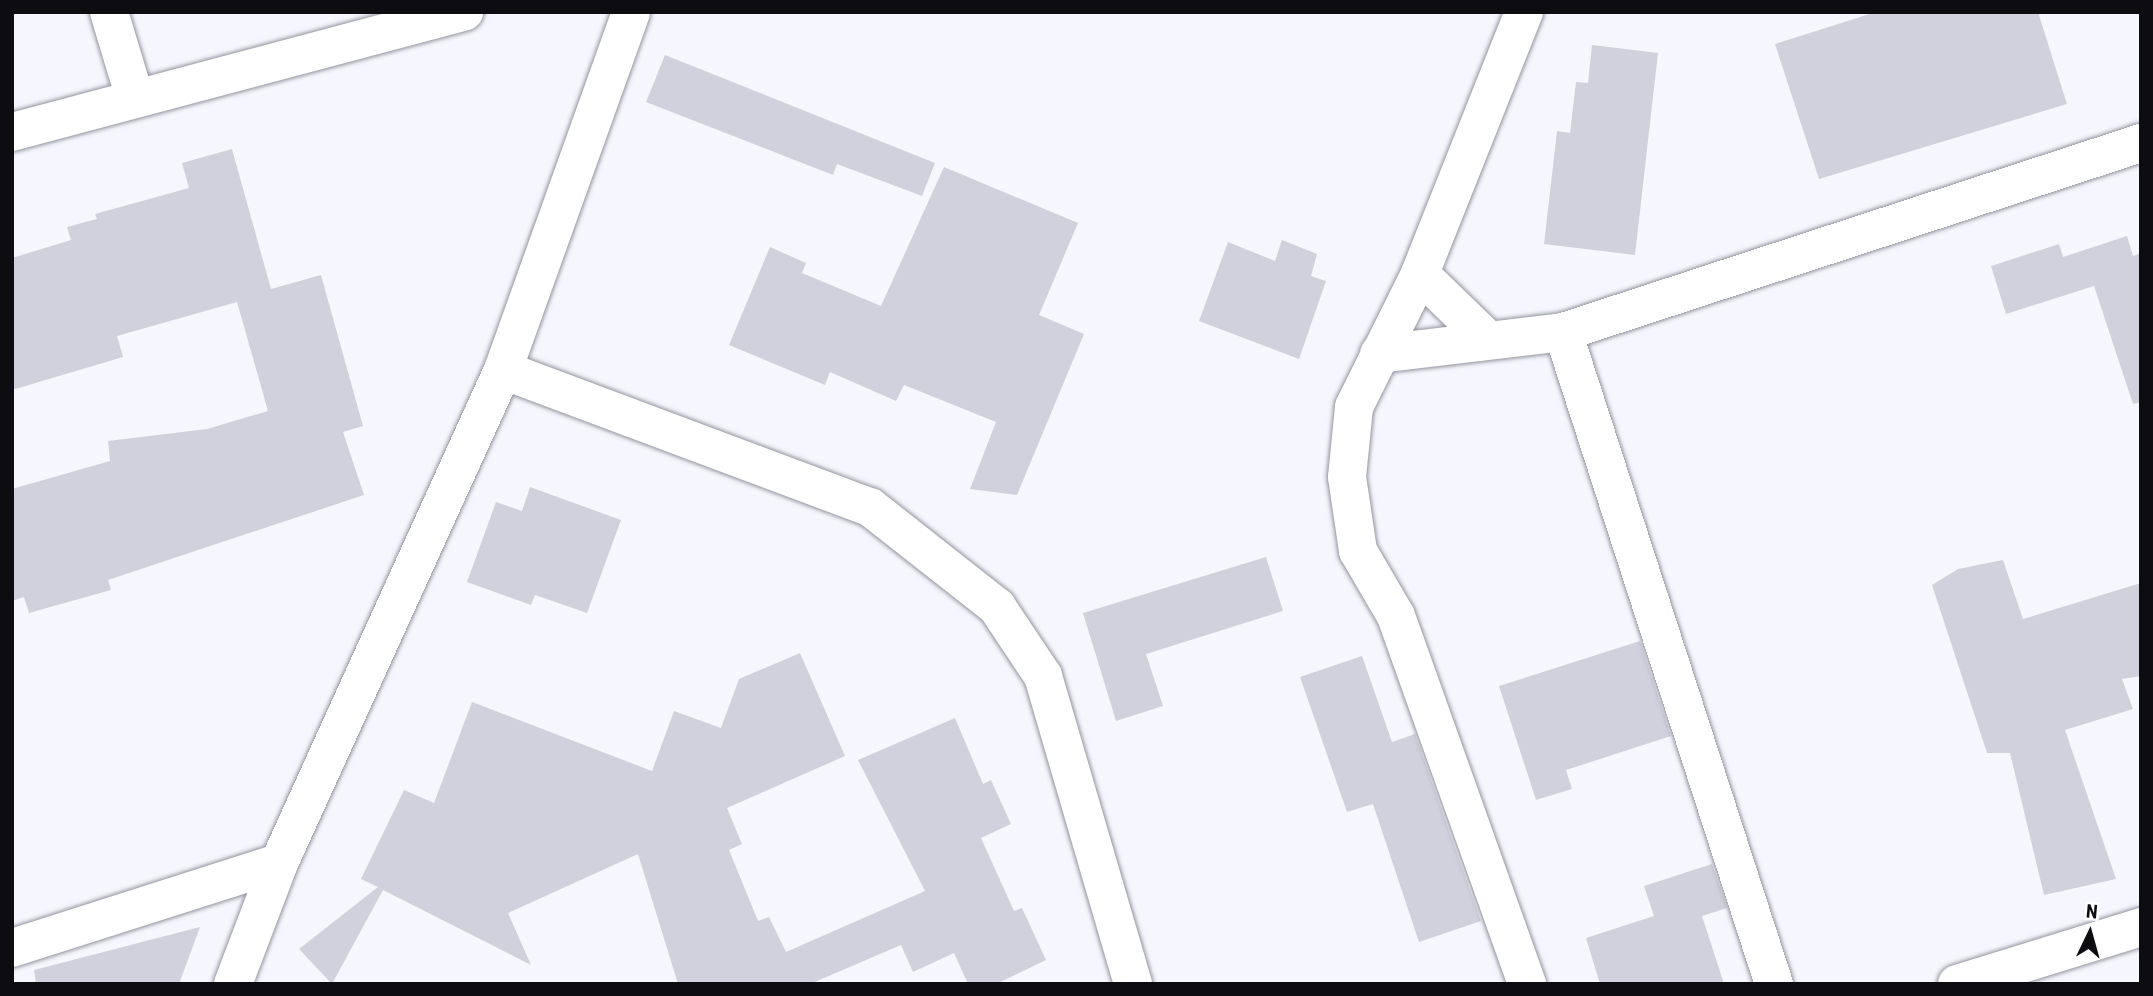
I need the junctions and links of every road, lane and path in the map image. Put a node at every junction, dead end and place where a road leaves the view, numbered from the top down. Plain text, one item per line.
1 (109, 12) edge
2 (464, 12) edge
3 (631, 12) edge
4 (1524, 12) edge
5 (135, 98) junction
6 (12, 132) edge
7 (2141, 143) edge
8 (1420, 274) junction
9 (1563, 332) junction
10 (1485, 337) junction
11 (1379, 354) junction
12 (503, 370) junction
13 (279, 863) junction
14 (2141, 927) edge
15 (12, 948) edge
16 (233, 984) edge
17 (1133, 984) edge
18 (1527, 984) edge
19 (1774, 984) edge
20 (1957, 984) edge

1 - 5 street
2 - 5 street
3 - 12 street
4 - 8 street
5 - 6 street
7 - 9 street
8 - 10 street
8 - 11 street
9 - 10 street
9 - 19 street
10 - 11 street
11 - 18 street
12 - 13 street
12 - 17 street
13 - 15 street
13 - 16 street
14 - 20 street

